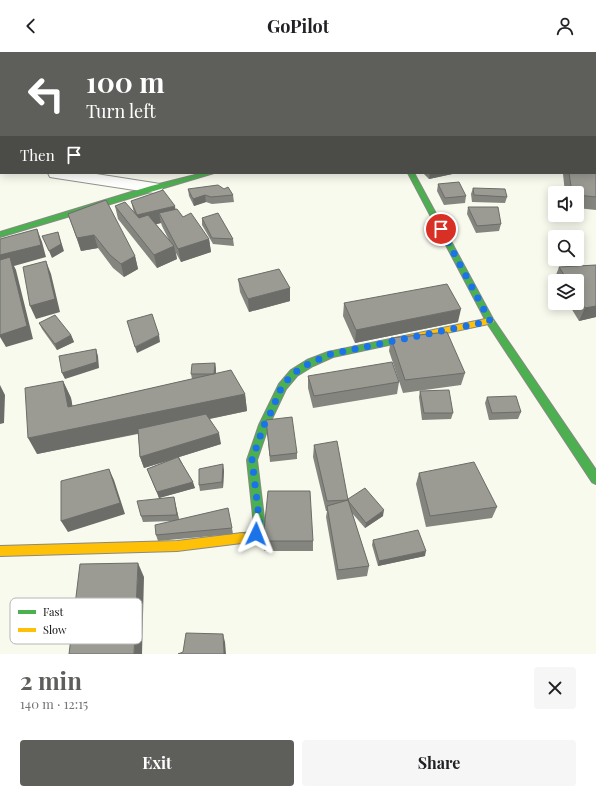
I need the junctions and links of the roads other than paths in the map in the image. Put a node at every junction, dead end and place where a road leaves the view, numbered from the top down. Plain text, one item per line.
1 (63, 174) edge
2 (207, 174) edge
3 (412, 174) edge
4 (154, 188) junction
5 (0, 235) edge
6 (490, 321) junction
7 (596, 479) edge
8 (0, 551) edge

1 - 4 street
2 - 4 street
3 - 6 street
4 - 5 street
6 - 7 street
6 - 8 street

